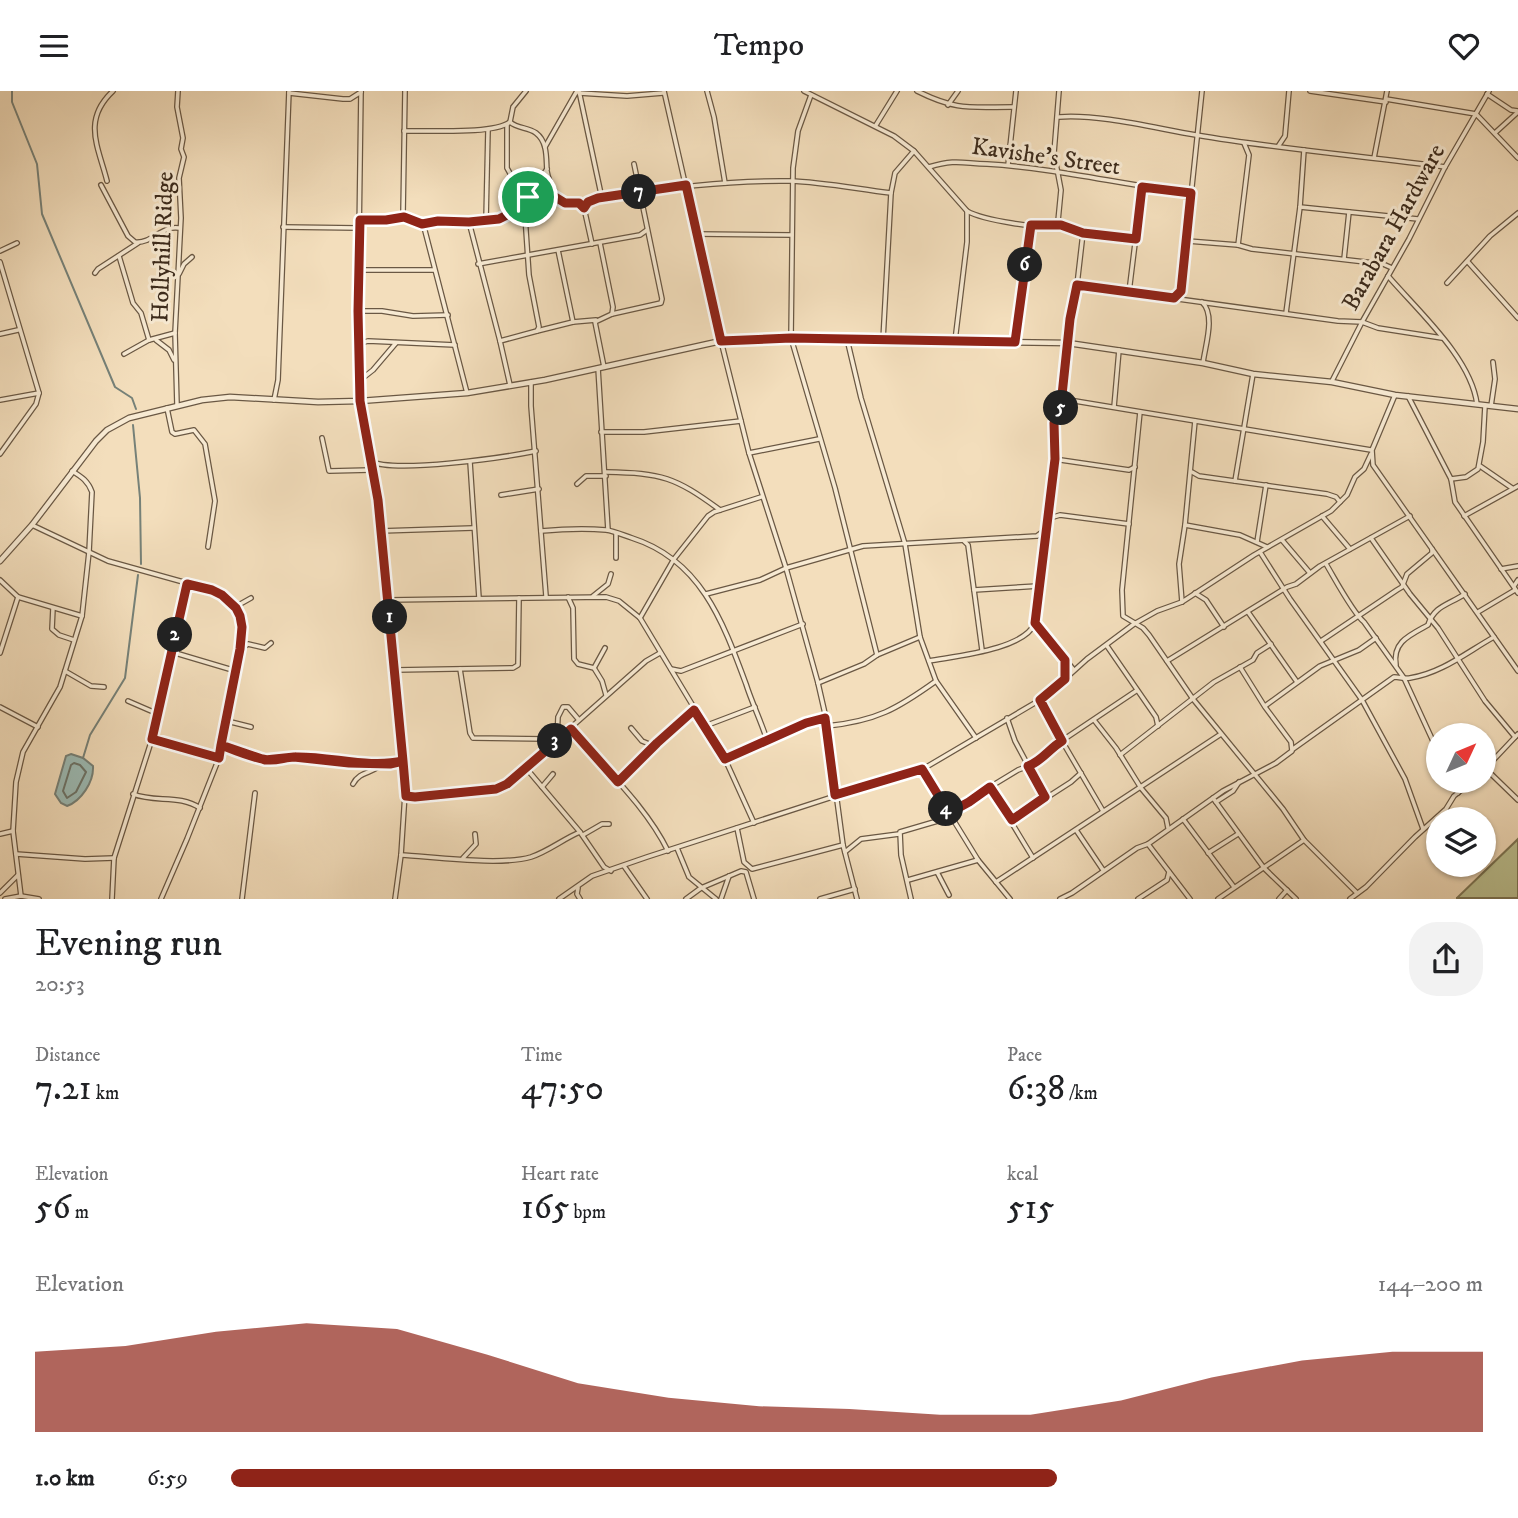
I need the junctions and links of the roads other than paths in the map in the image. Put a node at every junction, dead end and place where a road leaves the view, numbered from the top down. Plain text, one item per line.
1 (113, 91) edge
2 (178, 91) edge
3 (362, 91) edge
4 (405, 91) edge
5 (526, 91) edge
6 (707, 91) edge
7 (804, 91) edge
8 (897, 91) edge
9 (917, 91) edge
10 (958, 91) edge
11 (1016, 91) edge
12 (1059, 91) edge
13 (1202, 91) edge
14 (1289, 91) edge
15 (1310, 91) edge
16 (1387, 91) edge
17 (289, 92) edge
18 (578, 92) edge
19 (664, 92) edge
20 (810, 93) edge
21 (1488, 93) edge
22 (314, 94) edge
23 (1386, 100) junction
24 (948, 105) junction
25 (1013, 107) junction
26 (1518, 112) edge
27 (1476, 114) junction
28 (1058, 117) junction
29 (509, 124) junction
30 (876, 125) junction
31 (488, 129) junction
32 (404, 131) junction
33 (1496, 132) junction
34 (1197, 135) junction
35 (1285, 135) junction
36 (1243, 141) junction
37 (1256, 143) junction
38 (1279, 145) junction
39 (545, 147) junction
40 (1292, 148) junction
41 (1249, 149) junction
42 (1304, 150) junction
43 (914, 151) junction
44 (1518, 157) edge
45 (1374, 158) junction
46 (1054, 163) junction
47 (634, 164) dead end
48 (938, 165) junction
49 (1008, 165) junction
50 (929, 167) junction
51 (1445, 167) junction
52 (547, 169) junction
53 (1049, 169) junction
54 (1057, 171) junction
55 (937, 176) junction
56 (107, 181) dead end
57 (792, 181) junction
58 (725, 183) junction
59 (101, 185) dead end
60 (686, 185) junction
61 (1142, 187) junction
62 (639, 192) junction
63 (891, 193) junction
64 (1191, 193) junction
65 (558, 198) junction
66 (598, 198) junction
67 (525, 200) junction
68 (1300, 207) junction
69 (584, 208) junction
70 (967, 211) junction
71 (1349, 212) junction
72 (1518, 213) edge
73 (402, 216) junction
74 (977, 216) junction
75 (1418, 219) junction
76 (360, 220) junction
77 (486, 220) junction
78 (469, 222) junction
79 (968, 223) junction
80 (422, 224) junction
81 (1031, 225) junction
82 (1061, 225) junction
83 (284, 227) junction
84 (179, 228) junction
85 (359, 229) junction
86 (647, 230) junction
87 (1083, 233) junction
88 (640, 235) junction
89 (696, 235) junction
90 (792, 235) junction
91 (649, 238) junction
92 (1136, 239) junction
93 (1188, 241) junction
94 (17, 243) dead end
95 (138, 243) junction
96 (600, 243) junction
97 (592, 244) junction
98 (1238, 244) junction
99 (558, 250) junction
100 (0, 251) edge
101 (1292, 253) junction
102 (119, 256) junction
103 (192, 257) dead end
104 (527, 257) junction
105 (1344, 260) junction
106 (1467, 261) junction
107 (0, 262) edge
108 (478, 264) junction
109 (358, 269) junction
110 (1392, 269) junction
111 (434, 270) junction
112 (95, 273) dead end
113 (178, 275) junction
114 (1388, 276) junction
115 (1447, 283) dead end
116 (1077, 285) junction
117 (1181, 291) junction
118 (1129, 292) junction
119 (1174, 298) junction
120 (1188, 300) junction
121 (1202, 302) junction
122 (1219, 304) junction
123 (358, 311) junction
124 (1286, 313) junction
125 (612, 314) junction
126 (448, 315) junction
127 (1209, 316) junction
128 (1518, 318) edge
129 (596, 320) junction
130 (573, 322) junction
131 (1362, 322) junction
132 (19, 329) junction
133 (537, 331) junction
134 (175, 333) junction
135 (0, 334) edge
136 (791, 338) junction
137 (1442, 338) junction
138 (847, 339) junction
139 (151, 340) junction
140 (883, 340) junction
141 (500, 341) junction
142 (721, 341) junction
143 (955, 341) junction
144 (1015, 342) junction
145 (396, 343) junction
146 (1068, 343) junction
147 (358, 344) junction
148 (455, 345) junction
149 (1119, 350) junction
150 (124, 354) dead end
151 (1493, 362) dead end
152 (1203, 363) junction
153 (175, 364) junction
154 (601, 368) junction
155 (1253, 374) junction
156 (359, 381) junction
157 (531, 382) junction
158 (1332, 382) junction
159 (510, 385) junction
160 (39, 393) junction
161 (467, 393) junction
162 (1395, 395) junction
163 (1408, 396) junction
164 (1063, 399) junction
165 (0, 400) edge
166 (274, 400) junction
167 (360, 401) junction
168 (1477, 404) junction
169 (177, 405) junction
170 (1488, 406) junction
171 (1114, 407) junction
172 (167, 408) junction
173 (1518, 409) edge
174 (1140, 412) junction
175 (741, 421) junction
176 (1195, 421) junction
177 (1244, 428) junction
178 (601, 432) junction
179 (322, 437) dead end
180 (819, 439) junction
181 (537, 451) junction
182 (1371, 452) junction
183 (749, 453) junction
184 (0, 454) edge
185 (1055, 459) junction
186 (370, 461) junction
187 (470, 461) junction
188 (1480, 465) junction
189 (1135, 466) junction
190 (370, 470) junction
191 (72, 471) junction
192 (1191, 471) junction
193 (606, 474) junction
194 (1199, 476) junction
195 (1451, 479) junction
196 (1235, 481) junction
197 (577, 484) dead end
198 (1189, 484) junction
199 (1266, 485) junction
200 (1518, 486) edge
201 (1513, 488) junction
202 (539, 489) junction
203 (501, 495) dead end
204 (762, 497) junction
205 (1340, 502) junction
206 (720, 510) junction
207 (1322, 516) junction
208 (1410, 516) junction
209 (1464, 516) junction
210 (1047, 519) junction
211 (1129, 524) junction
212 (1185, 525) junction
213 (32, 526) junction
214 (473, 528) junction
215 (1046, 528) junction
216 (608, 530) junction
217 (380, 531) junction
218 (541, 531) junction
219 (616, 533) junction
220 (1371, 538) junction
221 (962, 540) junction
222 (971, 540) junction
223 (1282, 540) junction
224 (1257, 542) junction
225 (905, 544) junction
226 (968, 545) junction
227 (208, 547) dead end
228 (1269, 547) junction
229 (1432, 547) junction
230 (850, 548) junction
231 (1350, 550) junction
232 (89, 552) junction
233 (1261, 552) junction
234 (616, 558) dead end
235 (674, 559) junction
236 (0, 561) edge
237 (1326, 563) junction
238 (1518, 566) edge
239 (786, 568) junction
240 (1501, 569) junction
241 (1310, 573) junction
242 (611, 574) dead end
243 (0, 580) edge
244 (1518, 580) edge
245 (1403, 583) junction
246 (187, 584) junction
247 (1038, 586) junction
248 (1284, 589) junction
249 (1516, 589) edge
250 (974, 590) junction
251 (1195, 593) junction
252 (706, 594) junction
253 (1465, 594) junction
254 (19, 597) junction
255 (546, 597) junction
256 (568, 597) junction
257 (591, 597) junction
258 (251, 598) dead end
259 (479, 598) junction
260 (519, 598) junction
261 (388, 600) junction
262 (1182, 602) junction
263 (235, 607) junction
264 (53, 608) junction
265 (1248, 612) junction
266 (1478, 612) junction
267 (82, 616) junction
268 (1356, 616) junction
269 (1430, 617) junction
270 (640, 618) junction
271 (1127, 620) junction
272 (1035, 623) junction
273 (803, 624) junction
274 (1135, 624) junction
275 (1224, 627) junction
276 (1039, 630) junction
277 (1031, 631) junction
278 (1124, 632) junction
279 (920, 637) junction
280 (1494, 637) junction
281 (1376, 639) junction
282 (75, 641) junction
283 (1321, 641) junction
284 (271, 643) dead end
285 (1271, 644) junction
286 (1107, 646) junction
287 (605, 648) dead end
288 (240, 649) junction
289 (982, 650) junction
290 (172, 652) junction
291 (735, 652) junction
292 (0, 653) edge
293 (660, 653) junction
294 (877, 655) junction
295 (1334, 659) junction
296 (1457, 659) junction
297 (1065, 660) junction
298 (929, 661) junction
299 (1167, 661) junction
300 (1240, 667) junction
301 (1396, 667) junction
302 (594, 668) junction
303 (460, 669) junction
304 (671, 669) junction
305 (395, 670) junction
306 (1074, 670) junction
307 (1518, 670) edge
308 (65, 671) junction
309 (236, 671) junction
310 (681, 671) junction
311 (1404, 678) junction
312 (1065, 679) junction
313 (677, 680) junction
314 (936, 681) junction
315 (1297, 682) junction
316 (818, 683) junction
317 (104, 687) dead end
318 (1136, 691) junction
319 (606, 696) junction
320 (1193, 698) junction
321 (1040, 700) junction
322 (1362, 700) junction
323 (128, 701) dead end
324 (0, 707) edge
325 (755, 707) junction
326 (1265, 707) junction
327 (694, 710) junction
328 (158, 714) junction
329 (1007, 717) junction
330 (825, 718) junction
331 (1094, 719) junction
332 (579, 720) junction
333 (1158, 720) junction
334 (1166, 720) junction
335 (227, 721) junction
336 (705, 726) junction
337 (826, 726) junction
338 (1158, 726) junction
339 (1426, 726) edge
340 (38, 727) junction
341 (251, 727) dead end
342 (631, 728) dead end
343 (571, 729) junction
344 (1221, 734) junction
345 (1516, 735) edge
346 (976, 738) junction
347 (152, 739) junction
348 (767, 740) junction
349 (555, 741) junction
350 (1062, 741) junction
351 (221, 745) junction
352 (654, 747) junction
353 (1293, 749) junction
354 (1120, 755) junction
355 (219, 758) junction
356 (1496, 758) edge
357 (725, 759) junction
358 (403, 761) junction
359 (383, 762) junction
360 (1028, 766) junction
361 (526, 768) junction
362 (922, 769) junction
363 (1081, 773) junction
364 (1254, 773) junction
365 (553, 774) dead end
366 (1496, 780) edge
367 (1240, 781) junction
368 (618, 782) junction
369 (353, 784) dead end
370 (542, 787) junction
371 (990, 787) junction
372 (1141, 788) junction
373 (255, 793) dead end
374 (1458, 793) edge
375 (133, 794) junction
376 (835, 795) junction
377 (406, 796) junction
378 (1045, 797) junction
379 (1213, 798) junction
380 (1518, 800) edge
381 (1216, 803) junction
382 (200, 808) junction
383 (1103, 811) junction
384 (949, 813) junction
385 (1012, 820) junction
386 (1183, 820) junction
387 (1167, 821) junction
388 (754, 823) junction
389 (610, 824) dead end
390 (1176, 824) junction
391 (737, 828) junction
392 (1423, 829) junction
393 (1076, 830) junction
394 (1167, 830) junction
395 (13, 831) junction
396 (0, 834) edge
397 (475, 834) dead end
398 (581, 834) junction
399 (899, 834) junction
400 (1238, 834) junction
401 (1304, 840) junction
402 (1148, 844) junction
403 (843, 845) junction
404 (677, 848) junction
405 (668, 851) junction
406 (845, 852) junction
407 (1208, 853) junction
408 (16, 854) junction
409 (401, 855) junction
410 (114, 858) junction
411 (1033, 858) junction
412 (462, 859) junction
413 (978, 860) junction
414 (624, 865) junction
415 (604, 867) junction
416 (1265, 868) junction
417 (1103, 870) junction
418 (611, 871) junction
419 (937, 872) junction
420 (1169, 872) junction
421 (601, 874) junction
422 (18, 876) junction
423 (729, 876) junction
424 (908, 880) junction
425 (1167, 880) junction
426 (1176, 881) junction
427 (996, 882) junction
428 (579, 886) junction
429 (1234, 887) junction
430 (701, 888) junction
431 (855, 889) junction
432 (1287, 890) junction
433 (0, 893) edge
434 (1357, 893) junction
435 (949, 895) dead end
436 (21, 896) junction
437 (5, 898) edge
438 (39, 898) edge
439 (112, 898) edge
440 (161, 898) edge
441 (242, 898) edge
442 (395, 898) edge
443 (559, 898) edge
444 (580, 898) edge
445 (647, 898) edge
446 (686, 898) edge
447 (719, 898) edge
448 (754, 898) edge
449 (820, 898) edge
450 (857, 898) edge
451 (911, 898) edge
452 (1010, 898) edge
453 (1060, 898) edge
454 (1138, 898) edge
455 (1190, 898) edge
456 (1219, 898) edge
457 (1279, 898) edge
458 (1296, 898) edge
459 (1350, 898) edge

1 - 56 street
2 - 84 street, Hollyhill Ridge
3 - 22 street
3 - 76 street
4 - 32 street
5 - 29 street
6 - 58 street
7 - 20 street
8 - 30 street
9 - 24 street
10 - 24 street
11 - 25 street
12 - 28 street
13 - 34 street
14 - 35 street
15 - 23 street
16 - 23 street
17 - 22 street
17 - 83 street
18 - 19 street
18 - 39 street
18 - 66 street
19 - 60 street
20 - 30 street
20 - 57 street
21 - 26 street
21 - 27 street, Barabara Hardware
23 - 27 street
23 - 45 street
24 - 25 street
25 - 49 street
26 - 33 street
27 - 33 street
27 - 51 street, Barabara Hardware
28 - 34 street
28 - 46 street
29 - 31 street
29 - 39 street
29 - 67 street
30 - 43 street
31 - 32 street
31 - 77 street
32 - 73 street
33 - 44 street
34 - 36 street
34 - 64 street
35 - 38 street
35 - 40 street
36 - 37 street
36 - 41 street
37 - 38 street
37 - 41 street
38 - 40 street
39 - 52 street
40 - 42 street
41 - 98 street
42 - 45 street
42 - 68 street
43 - 50 street
43 - 63 street
45 - 51 street
46 - 53 street
46 - 54 street
47 - 62 street
48 - 49 street, Kavishe’s Street
48 - 50 street, Kavishe’s Street
48 - 55 street, Kavishe’s Street
49 - 53 street, Kavishe’s Street
50 - 55 street
51 - 75 street, Barabara Hardware
52 - 65 street
52 - 67 street
53 - 54 street, Kavishe’s Street
54 - 61 street, Kavishe’s Street
54 - 82 street
55 - 70 street
57 - 58 street
57 - 63 street
57 - 90 street
58 - 60 street
59 - 95 street
60 - 62 street
60 - 89 street
61 - 64 street, Kavishe’s Street
61 - 92 street
62 - 66 street
62 - 86 street
63 - 140 street
64 - 93 street
65 - 67 street
65 - 69 street
66 - 69 street
67 - 77 street
67 - 104 street
68 - 71 street
68 - 101 street
69 - 97 street
70 - 74 street
70 - 79 street
71 - 75 street
71 - 105 street
72 - 106 street
73 - 76 street
73 - 80 street
74 - 79 street
74 - 81 street
75 - 110 street, Barabara Hardware
76 - 85 street
77 - 78 street
78 - 80 street
78 - 108 street
79 - 143 street
80 - 111 street
81 - 82 street
81 - 144 street
82 - 87 street
83 - 85 street
83 - 166 street
84 - 95 street
84 - 113 street, Hollyhill Ridge
85 - 109 street
86 - 88 street
86 - 91 street
87 - 92 street
87 - 116 street
88 - 91 street
88 - 96 street
89 - 90 street
89 - 142 street
90 - 136 street
91 - 125 street
92 - 118 street
93 - 98 street
93 - 117 street
94 - 100 street
95 - 102 street
96 - 97 street
96 - 125 street
97 - 99 street
98 - 101 street
99 - 104 street
99 - 130 street
101 - 105 street
101 - 124 street
102 - 112 street
102 - 139 street
103 - 113 street
104 - 108 street
104 - 133 street
105 - 110 street
106 - 115 street
106 - 128 street
107 - 132 street
108 - 141 street
109 - 111 street
109 - 123 street
110 - 114 street, Barabara Hardware
111 - 126 street
113 - 134 street, Hollyhill Ridge
114 - 131 street, Barabara Hardware
114 - 137 street
116 - 118 street
116 - 146 street
117 - 119 street
117 - 120 street
118 - 119 street
119 - 120 street
120 - 121 street
121 - 122 street
121 - 127 street
122 - 124 street
122 - 127 street
123 - 126 street
123 - 147 street
124 - 131 street
125 - 129 street
126 - 148 street
127 - 152 street
129 - 130 street
129 - 154 street
130 - 133 street
131 - 137 street
131 - 158 street, Barabara Hardware
132 - 135 street
132 - 160 street
133 - 141 street
134 - 139 street
134 - 153 street, Hollyhill Ridge
136 - 138 street
136 - 142 street
136 - 180 street
137 - 168 street
138 - 140 street
138 - 225 street
139 - 150 street
139 - 153 street
140 - 143 street
141 - 159 street
142 - 154 street
142 - 175 street
143 - 144 street
144 - 146 street
145 - 147 street
145 - 148 street
145 - 156 street
146 - 149 street
146 - 164 street
147 - 156 street
148 - 161 street
149 - 152 street
149 - 171 street
151 - 170 street
152 - 155 street
153 - 169 street, Hollyhill Ridge
154 - 157 street
154 - 178 street
155 - 158 street
155 - 177 street
156 - 167 street
157 - 159 street
157 - 181 street
158 - 162 street
159 - 161 street
160 - 165 street
160 - 184 street
161 - 167 street
162 - 163 street
162 - 182 street
163 - 168 street
163 - 195 street
164 - 171 street
164 - 185 street
166 - 167 street
166 - 169 street
167 - 186 street
168 - 170 street
169 - 172 street
170 - 173 street
170 - 188 street
171 - 174 street
172 - 191 street
172 - 227 street
174 - 176 street
174 - 189 street
175 - 178 street
175 - 183 street
176 - 177 street
176 - 192 street
177 - 182 street
177 - 196 street
178 - 193 street
179 - 190 street
180 - 183 street
180 - 230 street
181 - 187 street
181 - 202 street
182 - 205 street
182 - 208 street
183 - 204 street
185 - 189 street
185 - 210 street
186 - 187 street
186 - 190 street
187 - 214 street
188 - 195 street
188 - 201 street
189 - 211 street
190 - 217 street
191 - 213 street
191 - 232 street
192 - 194 street
192 - 198 street
193 - 197 street
193 - 206 street
193 - 216 street
194 - 196 street
194 - 198 street
195 - 209 street
196 - 199 street
198 - 212 street
199 - 205 street
199 - 224 street
200 - 201 street
201 - 209 street
202 - 203 street
202 - 218 street
204 - 206 street
204 - 239 street
205 - 207 street
206 - 235 street
207 - 223 street
207 - 231 street
208 - 220 street
208 - 229 street
209 - 240 street
210 - 211 street
210 - 215 street
211 - 271 street
212 - 224 street
212 - 262 street
213 - 232 street
213 - 236 street
214 - 217 street
214 - 259 street
215 - 222 street
215 - 247 street
216 - 218 street
216 - 219 street
217 - 261 street
218 - 255 street
219 - 234 street
219 - 235 street
220 - 231 street
220 - 245 street
221 - 222 street
221 - 225 street
221 - 226 street
222 - 226 street
223 - 228 street
223 - 241 street
224 - 228 street
225 - 230 street
225 - 279 street
226 - 250 street
228 - 233 street
229 - 245 street
229 - 253 street
230 - 239 street
230 - 294 street
231 - 237 street
232 - 246 street
232 - 267 street
233 - 248 street
233 - 251 street
235 - 252 street
235 - 270 street
237 - 241 street
237 - 268 street
238 - 240 street
239 - 252 street
239 - 273 street
240 - 249 street
241 - 248 street
242 - 257 street
243 - 254 street
244 - 249 street
245 - 268 street
245 - 269 street
246 - 263 street
246 - 290 street
247 - 250 street
247 - 272 street
248 - 265 street
248 - 283 street
249 - 266 street
250 - 289 street
251 - 262 street
251 - 275 street
252 - 291 street
253 - 266 street
253 - 269 street
254 - 264 street
254 - 292 street
255 - 256 street
255 - 260 street
256 - 257 street
256 - 302 street
257 - 270 street
258 - 263 street
259 - 260 street
259 - 261 street
260 - 303 street
261 - 305 street
262 - 274 street
263 - 288 street
264 - 267 street
264 - 282 street
265 - 275 street
265 - 285 street
266 - 280 street
267 - 282 street
268 - 281 street
268 - 283 street
269 - 296 street
269 - 301 street
270 - 293 street
271 - 274 street
271 - 278 street
272 - 276 street
272 - 277 street
273 - 291 street
273 - 316 street
274 - 278 street
274 - 299 street
275 - 299 street
276 - 277 street
276 - 297 street
277 - 289 street
278 - 286 street
279 - 294 street
279 - 298 street
280 - 296 street
280 - 307 street
281 - 295 street
281 - 301 street
282 - 308 street
283 - 295 street
284 - 288 street
285 - 300 street
285 - 315 street
286 - 306 street
286 - 318 street
287 - 302 street
288 - 309 street
289 - 298 street
290 - 309 street
290 - 328 street
291 - 310 street
291 - 325 street
293 - 304 street
293 - 319 street
294 - 316 street
295 - 315 street
295 - 322 street
296 - 311 street
296 - 345 street
297 - 306 street
297 - 312 street
298 - 314 street
299 - 320 street
300 - 320 street
300 - 326 street
301 - 311 street
302 - 319 street
303 - 305 street
303 - 349 street
304 - 310 street
304 - 313 street
305 - 358 street
306 - 312 street
308 - 317 street
308 - 340 street
309 - 335 street
310 - 313 street
311 - 322 street
311 - 339 street
312 - 321 street
313 - 327 street
314 - 337 street
314 - 346 street
315 - 326 street
316 - 330 street
318 - 331 street
318 - 333 street
319 - 332 street
320 - 334 street
320 - 344 street
321 - 329 street
321 - 350 street
322 - 353 street
322 - 392 street
323 - 328 street
324 - 340 street
325 - 336 street
325 - 348 street
326 - 353 street
327 - 336 street
327 - 352 street
328 - 347 street
329 - 346 street
329 - 360 street
330 - 337 street
330 - 348 street
331 - 350 street
331 - 354 street
332 - 343 street
332 - 349 street
333 - 334 street
333 - 338 street
334 - 338 street
335 - 341 street
335 - 351 street
336 - 357 street
337 - 376 street
338 - 354 street
340 - 395 street
342 - 352 street
343 - 349 street
343 - 368 street
344 - 364 street
344 - 372 street
345 - 356 street
346 - 362 street
347 - 355 street
347 - 375 street
348 - 357 street
349 - 361 street
350 - 360 street
350 - 363 street
351 - 355 street
351 - 359 street
352 - 368 street
353 - 364 street
354 - 372 street
355 - 382 street
357 - 388 street
358 - 359 street
358 - 377 street
359 - 369 street
360 - 371 street
360 - 378 street
361 - 370 street
361 - 377 street
362 - 376 street
362 - 384 street
363 - 378 street
363 - 383 street
364 - 367 street
364 - 401 street
365 - 370 street
366 - 380 street
367 - 379 street
367 - 381 street
368 - 405 street
370 - 398 street
371 - 384 street
371 - 385 street
372 - 383 street
372 - 387 street
373 - 441 street
374 - 392 street
375 - 382 street
375 - 410 street
376 - 388 street
376 - 403 street
377 - 409 street
378 - 385 street
379 - 381 street
379 - 386 street
381 - 400 street
382 - 440 street
383 - 393 street
384 - 399 street
384 - 413 street
385 - 411 street
386 - 390 street
386 - 407 street
387 - 390 street
387 - 394 street
388 - 391 street
389 - 398 street
390 - 394 street
391 - 403 street
391 - 404 street
392 - 434 street
393 - 411 street
393 - 417 street
394 - 402 street
395 - 396 street
395 - 408 street
397 - 412 street
398 - 412 street
398 - 415 street
399 - 406 street
399 - 424 street
400 - 407 street
400 - 416 street
401 - 416 street
401 - 434 street
402 - 417 street
402 - 420 street
403 - 406 street
404 - 405 street
404 - 430 street
405 - 414 street
406 - 431 street
407 - 429 street
408 - 410 street
408 - 422 street
409 - 412 street
409 - 442 street
410 - 439 street
411 - 427 street
413 - 419 street
413 - 427 street
414 - 418 street
414 - 445 street
415 - 418 street
415 - 421 street
416 - 429 street
416 - 432 street
417 - 453 street
418 - 421 street
419 - 424 street
419 - 435 street
420 - 425 street
420 - 426 street
421 - 428 street
422 - 433 street
422 - 436 street
423 - 430 street
423 - 447 street
423 - 448 street
424 - 451 street
425 - 426 street
425 - 454 street
426 - 455 street
427 - 452 street
428 - 443 street
428 - 444 street
429 - 456 street
430 - 446 street
430 - 447 street
431 - 449 street
431 - 450 street
432 - 457 street
432 - 458 street
434 - 459 street
436 - 437 street
436 - 438 street

